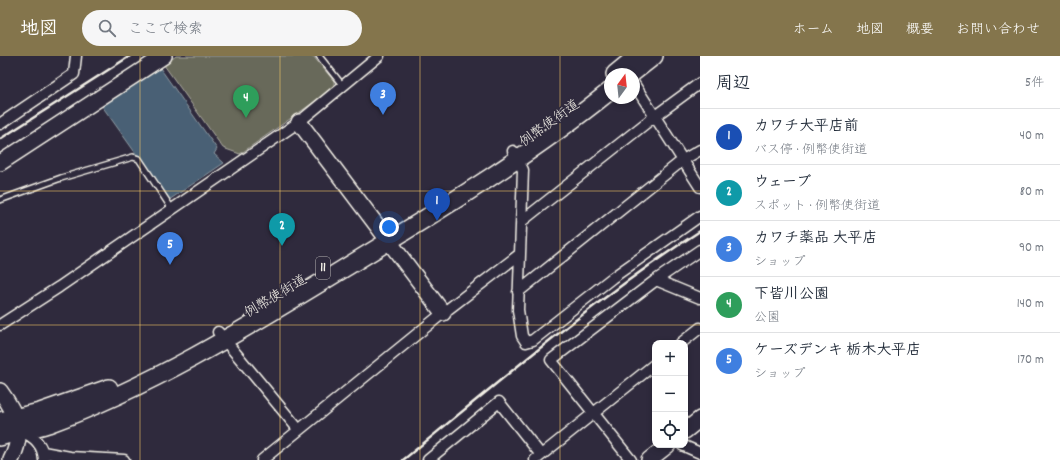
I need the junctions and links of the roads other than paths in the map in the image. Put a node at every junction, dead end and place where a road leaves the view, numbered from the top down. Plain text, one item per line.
1 (76, 56) edge
2 (164, 56) edge
3 (319, 56) edge
4 (379, 56) edge
5 (637, 56) edge
6 (654, 56) edge
7 (626, 68) edge
8 (632, 68) edge
9 (700, 83) edge
10 (344, 86) junction
11 (604, 86) edge
12 (640, 93) edge
13 (604, 96) edge
14 (655, 116) junction
15 (299, 122) junction
16 (0, 124) edge
17 (700, 150) edge
18 (516, 156) junction
19 (683, 160) junction
20 (0, 163) edge
21 (700, 187) edge
22 (0, 200) edge
23 (172, 208) junction
24 (700, 216) edge
25 (522, 221) junction
26 (385, 237) junction
27 (700, 250) edge
28 (520, 254) junction
29 (656, 280) junction
30 (518, 292) junction
31 (700, 298) edge
32 (443, 313) junction
33 (0, 325) edge
34 (700, 328) edge
35 (221, 336) junction
36 (685, 340) edge
37 (652, 366) edge
38 (0, 391) edge
39 (594, 413) junction
40 (700, 419) edge
41 (12, 423) edge
42 (688, 429) edge
43 (299, 430) junction
44 (0, 436) edge
45 (664, 448) edge
46 (688, 448) edge
47 (700, 453) edge
48 (43, 456) edge
49 (538, 458) edge
50 (11, 460) edge
51 (124, 460) edge
52 (262, 460) edge
53 (428, 460) edge
54 (631, 460) edge
55 (649, 460) edge

1 - 16 street
2 - 20 street
3 - 10 lane
4 - 10 street
5 - 7 main road, 例幣使街道 / 11
6 - 8 main road, 例幣使街道 / 11
9 - 14 street
10 - 15 street
11 - 18 main road, 例幣使街道 / 11
12 - 14 street
13 - 18 main road, 例幣使街道 / 11
14 - 19 street
14 - 25 street
15 - 23 street
15 - 26 street
17 - 19 street
18 - 25 street
18 - 26 main road, 例幣使街道 / 11
19 - 21 street
19 - 30 street
22 - 23 lane
23 - 33 street
24 - 30 street
25 - 28 street
26 - 32 street
26 - 35 main road, 例幣使街道 / 11
27 - 29 street
28 - 30 street
28 - 32 street
29 - 31 street
29 - 39 street
32 - 43 street
34 - 36 street
35 - 41 main road, 例幣使街道 / 11
35 - 43 street
37 - 39 street
38 - 41 street
39 - 49 street
39 - 54 street
40 - 42 street
41 - 44 main road, 11
41 - 48 street
41 - 50 street
43 - 52 street
45 - 55 street
46 - 47 street
48 - 51 street
49 - 53 street

